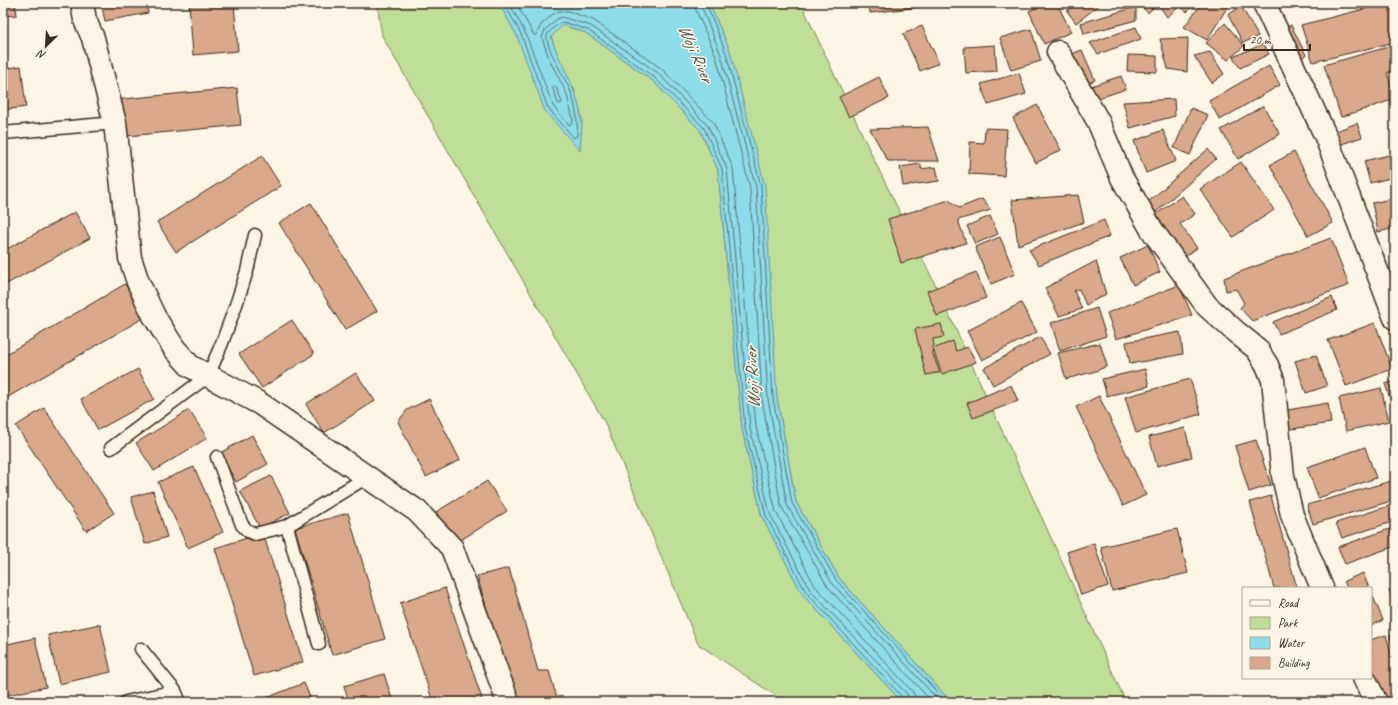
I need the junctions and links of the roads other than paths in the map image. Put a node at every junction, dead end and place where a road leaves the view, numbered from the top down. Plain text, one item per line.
1 (82, 3) edge
2 (1264, 3) edge
3 (1058, 52) dead end
4 (115, 123) junction
5 (3, 134) edge
6 (255, 235) dead end
7 (1395, 318) edge
8 (208, 376) junction
9 (111, 448) dead end
10 (217, 457) dead end
11 (368, 477) junction
12 (287, 526) junction
13 (1322, 587) edge
14 (318, 644) dead end
15 (141, 649) dead end
16 (1364, 679) edge
17 (177, 697) edge
18 (126, 702) edge
19 (508, 702) edge
20 (1376, 702) edge

1 - 4 street
2 - 7 street
3 - 13 street
4 - 5 lane
4 - 8 street
6 - 8 lane
8 - 9 lane
8 - 11 street
10 - 12 lane
11 - 12 lane
11 - 19 street
12 - 14 lane
15 - 17 lane
16 - 20 street
17 - 18 lane

